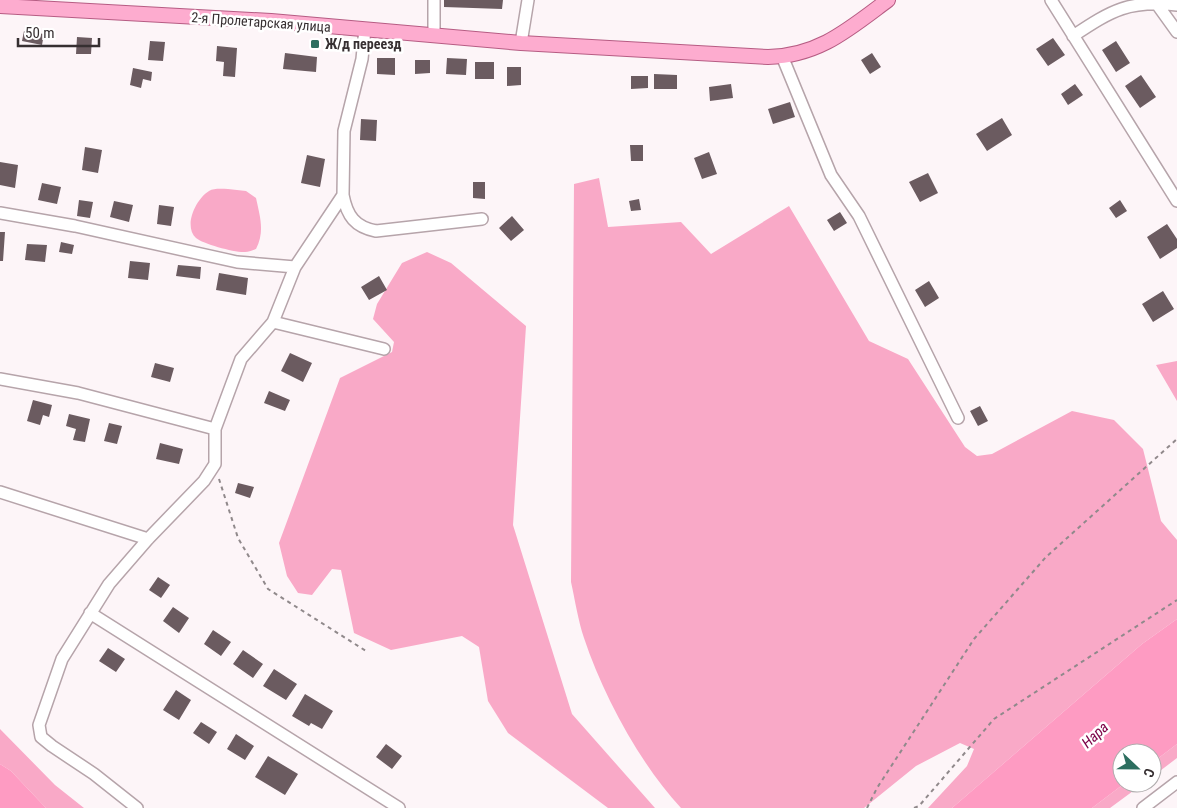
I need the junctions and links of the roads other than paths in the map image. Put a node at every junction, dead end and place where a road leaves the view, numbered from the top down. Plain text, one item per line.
1 (434, 0) edge
2 (528, 0) edge
3 (888, 0) edge
4 (1051, 0) edge
5 (1116, 0) edge
6 (1155, 1) edge
7 (1177, 5) edge
8 (0, 6) edge
9 (1101, 17) junction
10 (365, 29) junction
11 (1177, 32) edge
12 (434, 35) junction
13 (1073, 36) junction
14 (521, 43) junction
15 (782, 56) junction
16 (343, 195) junction
17 (1177, 201) edge
18 (0, 212) edge
19 (482, 219) dead end
20 (295, 267) junction
21 (273, 322) junction
22 (384, 349) dead end
23 (0, 379) edge
24 (958, 418) dead end
25 (215, 429) junction
26 (0, 492) edge
27 (148, 539) junction
28 (90, 613) junction
29 (1177, 782) edge
30 (137, 808) edge
31 (399, 808) edge
32 (1143, 808) edge

1 - 12 street
2 - 14 street
3 - 15 main road, 2-я Пролетарская улица
4 - 13 street
5 - 9 street
6 - 7 street
6 - 9 street
6 - 11 street
8 - 10 main road, 2-я Пролетарская улица
9 - 13 street
10 - 12 main road, 2-я Пролетарская улица
10 - 16 street
12 - 14 main road, 2-я Пролетарская улица
13 - 17 street
14 - 15 main road, 2-я Пролетарская улица
15 - 24 street
16 - 19 street
16 - 20 street
18 - 20 street
20 - 21 street
21 - 22 street
21 - 25 street
23 - 25 street
25 - 27 street
26 - 27 street
27 - 28 street
28 - 30 street
28 - 31 street
29 - 32 street

